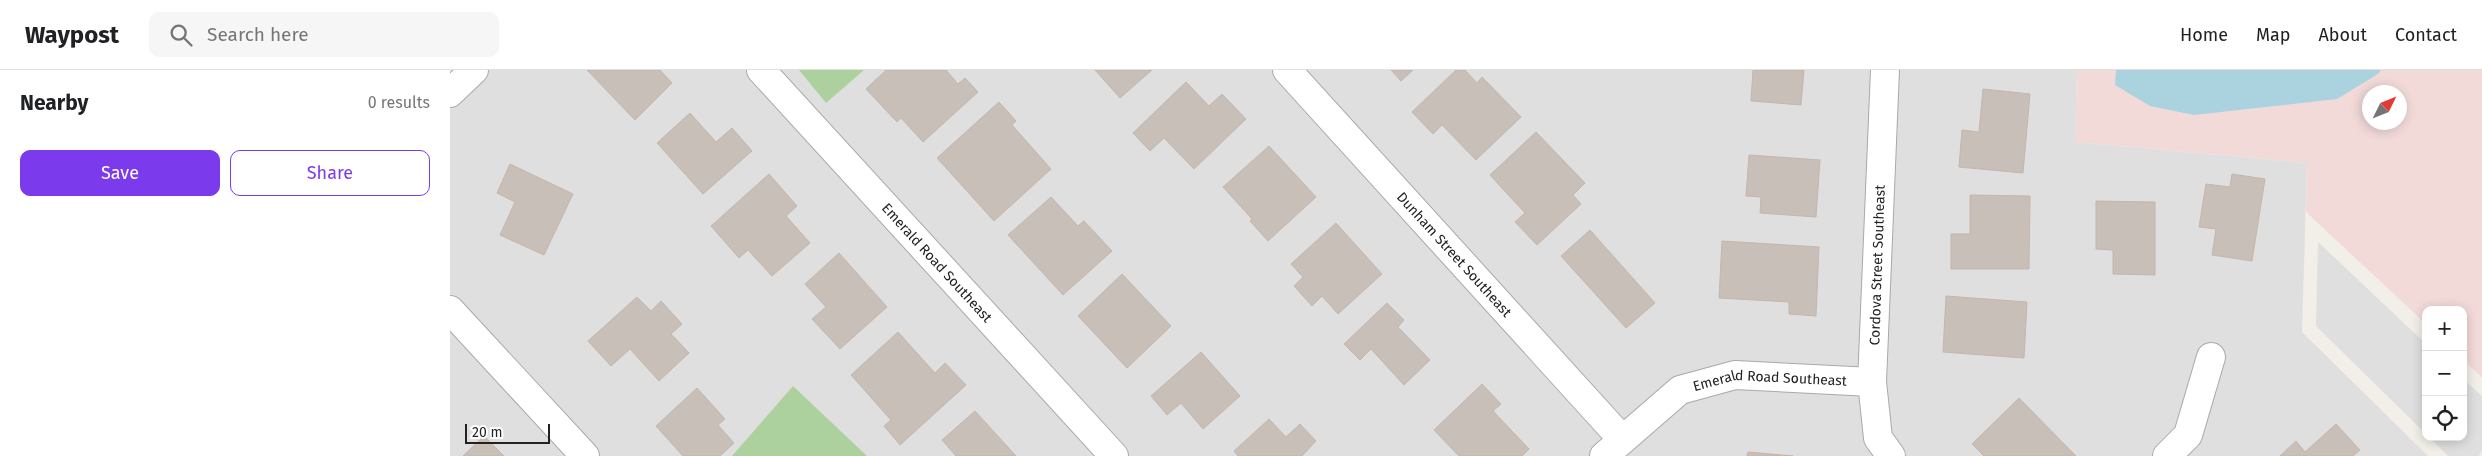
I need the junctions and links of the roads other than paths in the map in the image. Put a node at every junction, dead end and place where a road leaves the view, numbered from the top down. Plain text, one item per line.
1 (474, 70) edge
2 (761, 70) edge
3 (1286, 70) edge
4 (1885, 70) edge
5 (450, 93) edge
6 (450, 310) edge
7 (2211, 357) dead end
8 (1872, 382) junction
9 (1613, 447) edge
10 (585, 456) edge
11 (1114, 456) edge
12 (1891, 456) edge
13 (2167, 456) edge

1 - 5 street
2 - 11 street, Emerald Road Southeast
3 - 9 street, Dunham Street Southeast
4 - 8 street, Cordova Street Southeast
6 - 10 street
7 - 13 street
8 - 9 street, Emerald Road Southeast
8 - 12 street, Cordova Street Southeast

